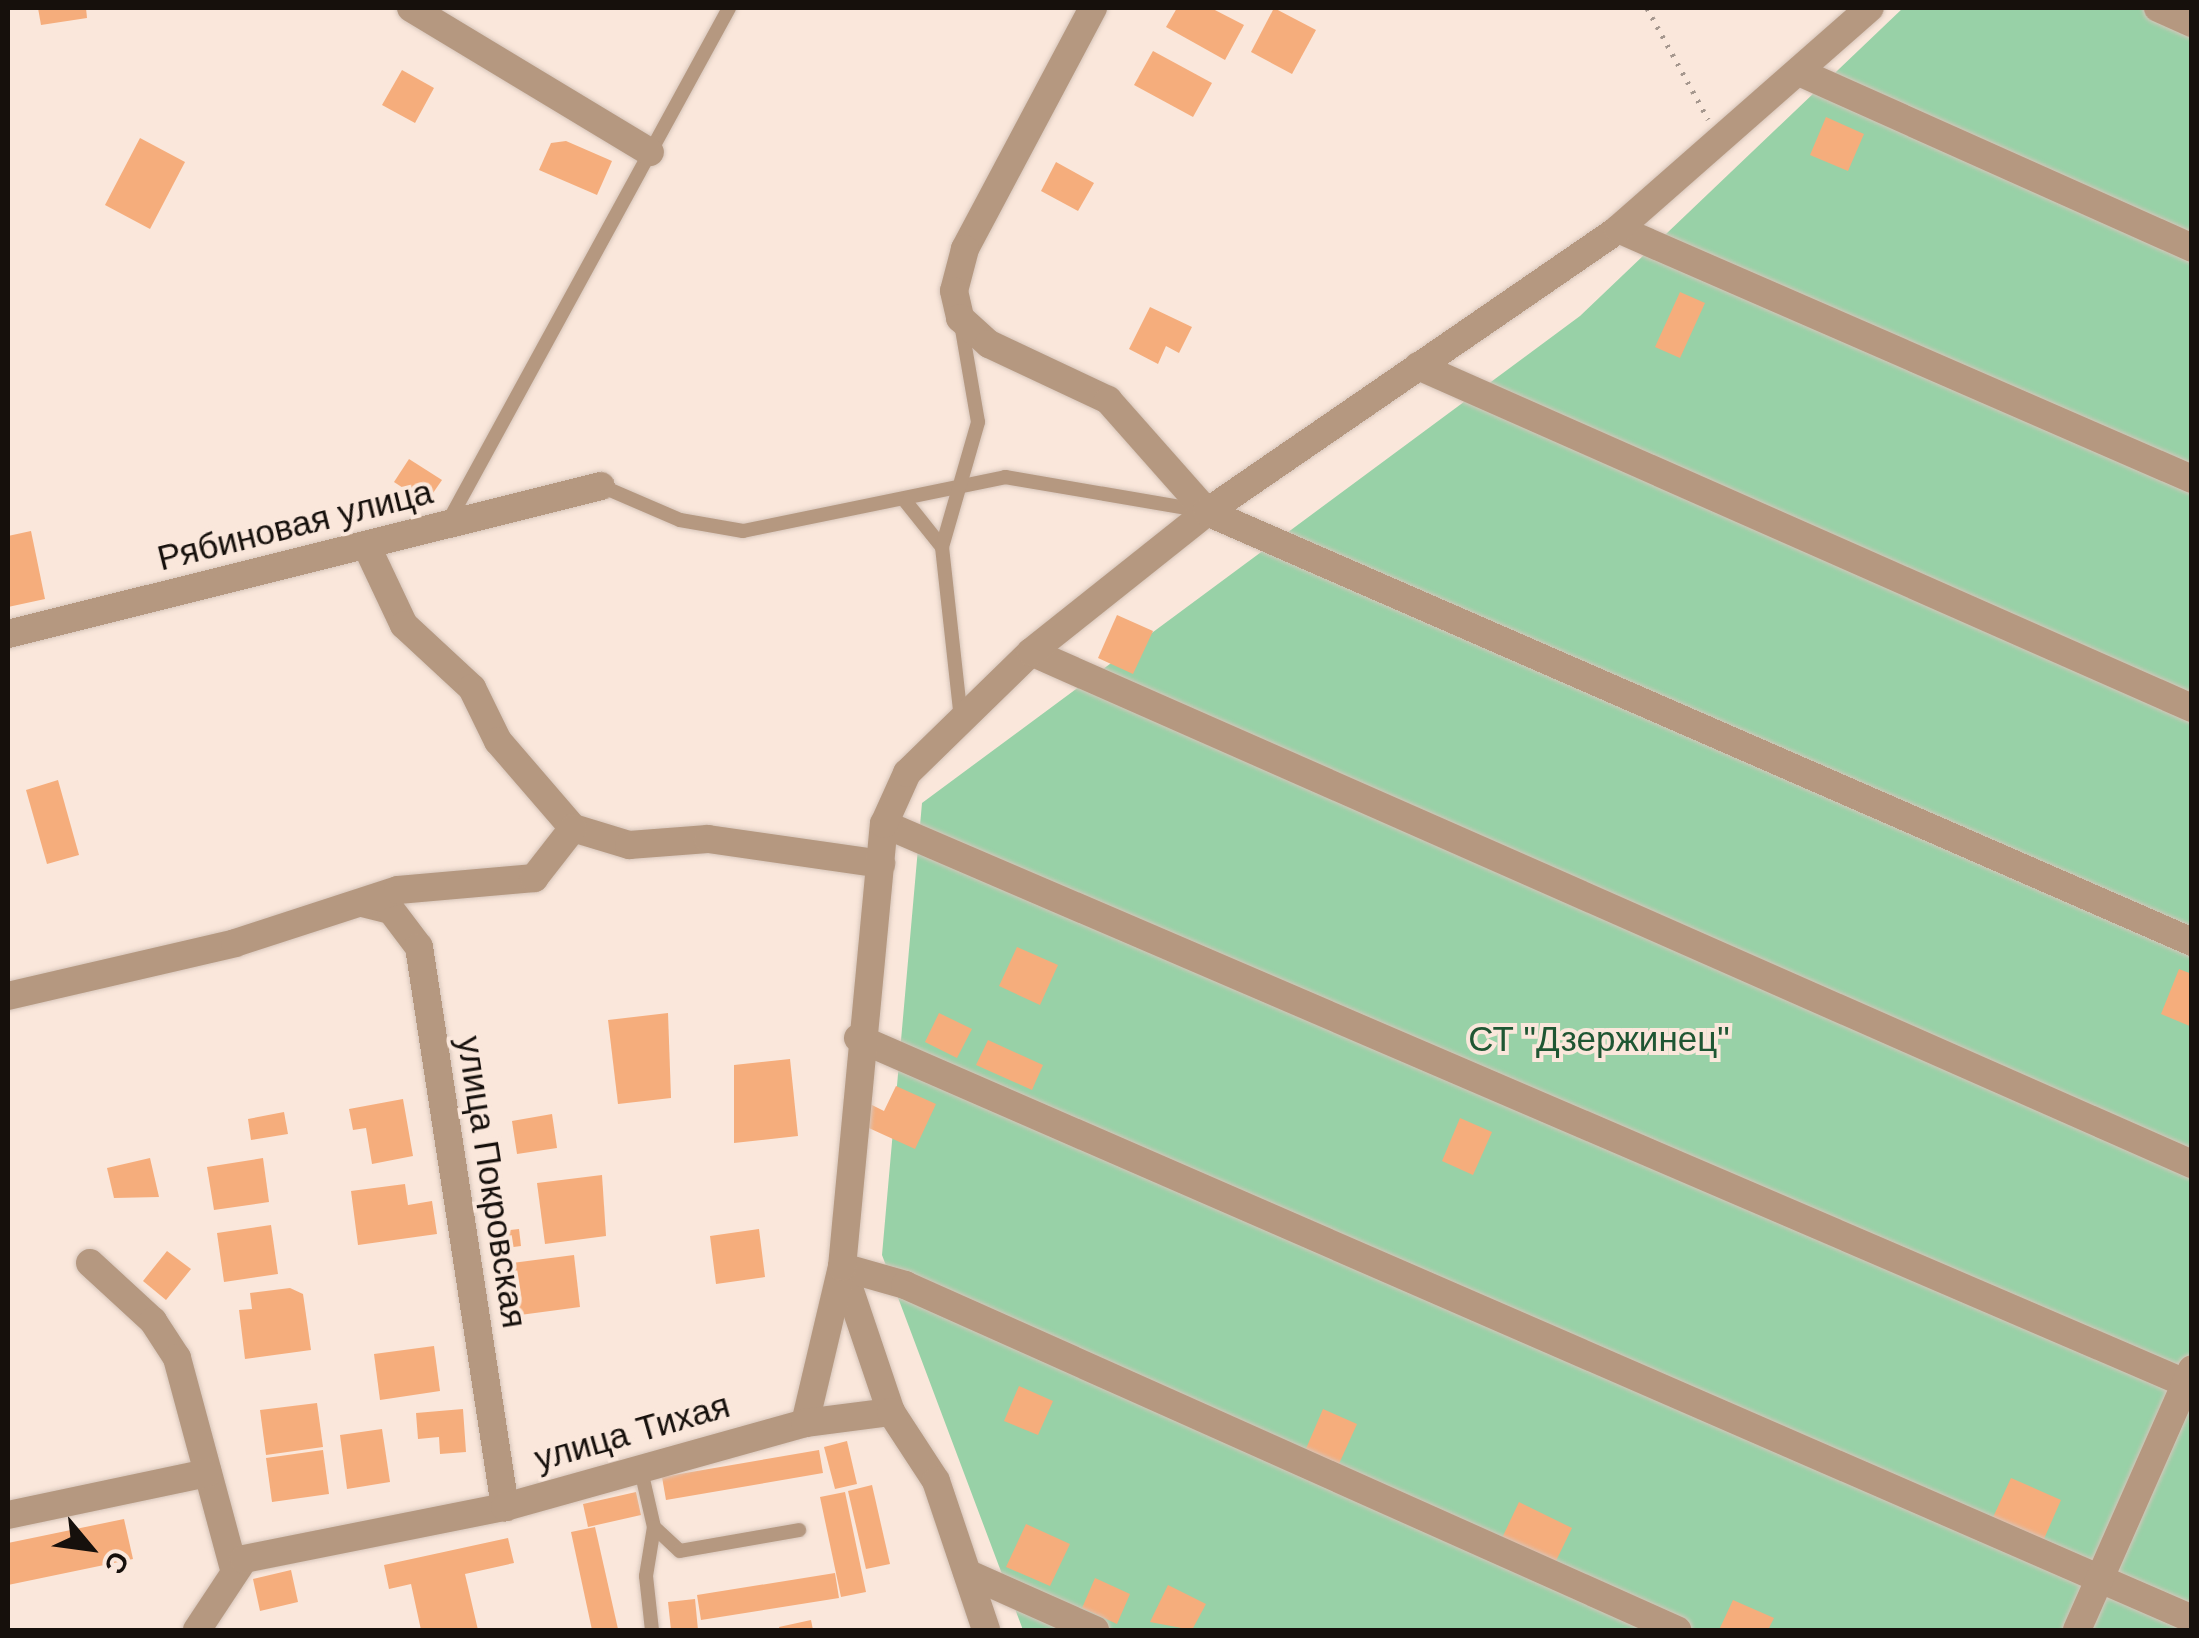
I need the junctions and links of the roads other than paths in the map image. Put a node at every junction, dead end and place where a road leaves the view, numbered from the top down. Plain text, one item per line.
1 (411, 8) edge
2 (729, 8) edge
3 (1093, 8) edge
4 (1870, 8) edge
5 (2158, 8) edge
6 (2192, 23) edge
7 (1799, 72) junction
8 (650, 152) junction
9 (1618, 229) junction
10 (2192, 248) edge
11 (960, 318) junction
12 (1418, 366) junction
13 (2192, 480) edge
14 (601, 486) joint
15 (961, 488) junction
16 (906, 502) junction
17 (1207, 512) junction
18 (447, 525) junction
19 (942, 547) junction
20 (368, 548) junction
21 (8, 634) edge
22 (1031, 652) junction
23 (2192, 708) edge
24 (961, 720) junction
25 (884, 824) junction
26 (573, 828) junction
27 (881, 864) junction
28 (362, 903) junction
29 (2192, 942) edge
30 (8, 996) edge
31 (858, 1038) junction
32 (2192, 1164) edge
33 (90, 1263) dead end
34 (842, 1266) junction
35 (2190, 1379) edge
36 (892, 1412) junction
37 (805, 1423) junction
38 (640, 1466) junction
39 (208, 1473) junction
40 (505, 1507) junction
41 (8, 1515) edge
42 (654, 1527) junction
43 (799, 1530) dead end
44 (234, 1568) junction
45 (969, 1574) junction
46 (2100, 1579) junction
47 (2192, 1620) edge
48 (197, 1630) edge
49 (652, 1630) edge
50 (986, 1630) edge
51 (1095, 1630) edge
52 (1677, 1630) edge
53 (2076, 1630) edge

1 - 8 street
2 - 8 lane
3 - 11 street
4 - 7 street
5 - 6 street
7 - 9 street
7 - 10 street
8 - 18 lane
9 - 12 street
9 - 13 street
11 - 15 lane
11 - 17 street
12 - 17 street
12 - 23 street
14 - 16 lane
14 - 18 street, Рябиновая улица
15 - 16 lane
15 - 17 lane
15 - 19 lane
16 - 19 lane
17 - 22 street
17 - 29 street
18 - 20 street, Рябиновая улица
19 - 24 lane
20 - 21 street, Рябиновая улица
20 - 26 street
22 - 24 street
22 - 32 street
24 - 25 street
25 - 27 street
25 - 35 street
26 - 27 street
26 - 28 street
27 - 31 street
28 - 30 street
28 - 40 street, улица Покровская
31 - 34 street
31 - 46 street
33 - 39 street
34 - 36 street
34 - 37 street
34 - 52 street
35 - 46 street
36 - 37 street, улица Тихая
36 - 45 street
37 - 38 street, улица Тихая
38 - 40 street, улица Тихая
38 - 42 lane
39 - 41 street
39 - 44 street
40 - 44 street, улица Тихая
42 - 43 lane
42 - 49 lane
44 - 48 street
45 - 50 street
45 - 51 street
46 - 47 street
46 - 53 street

